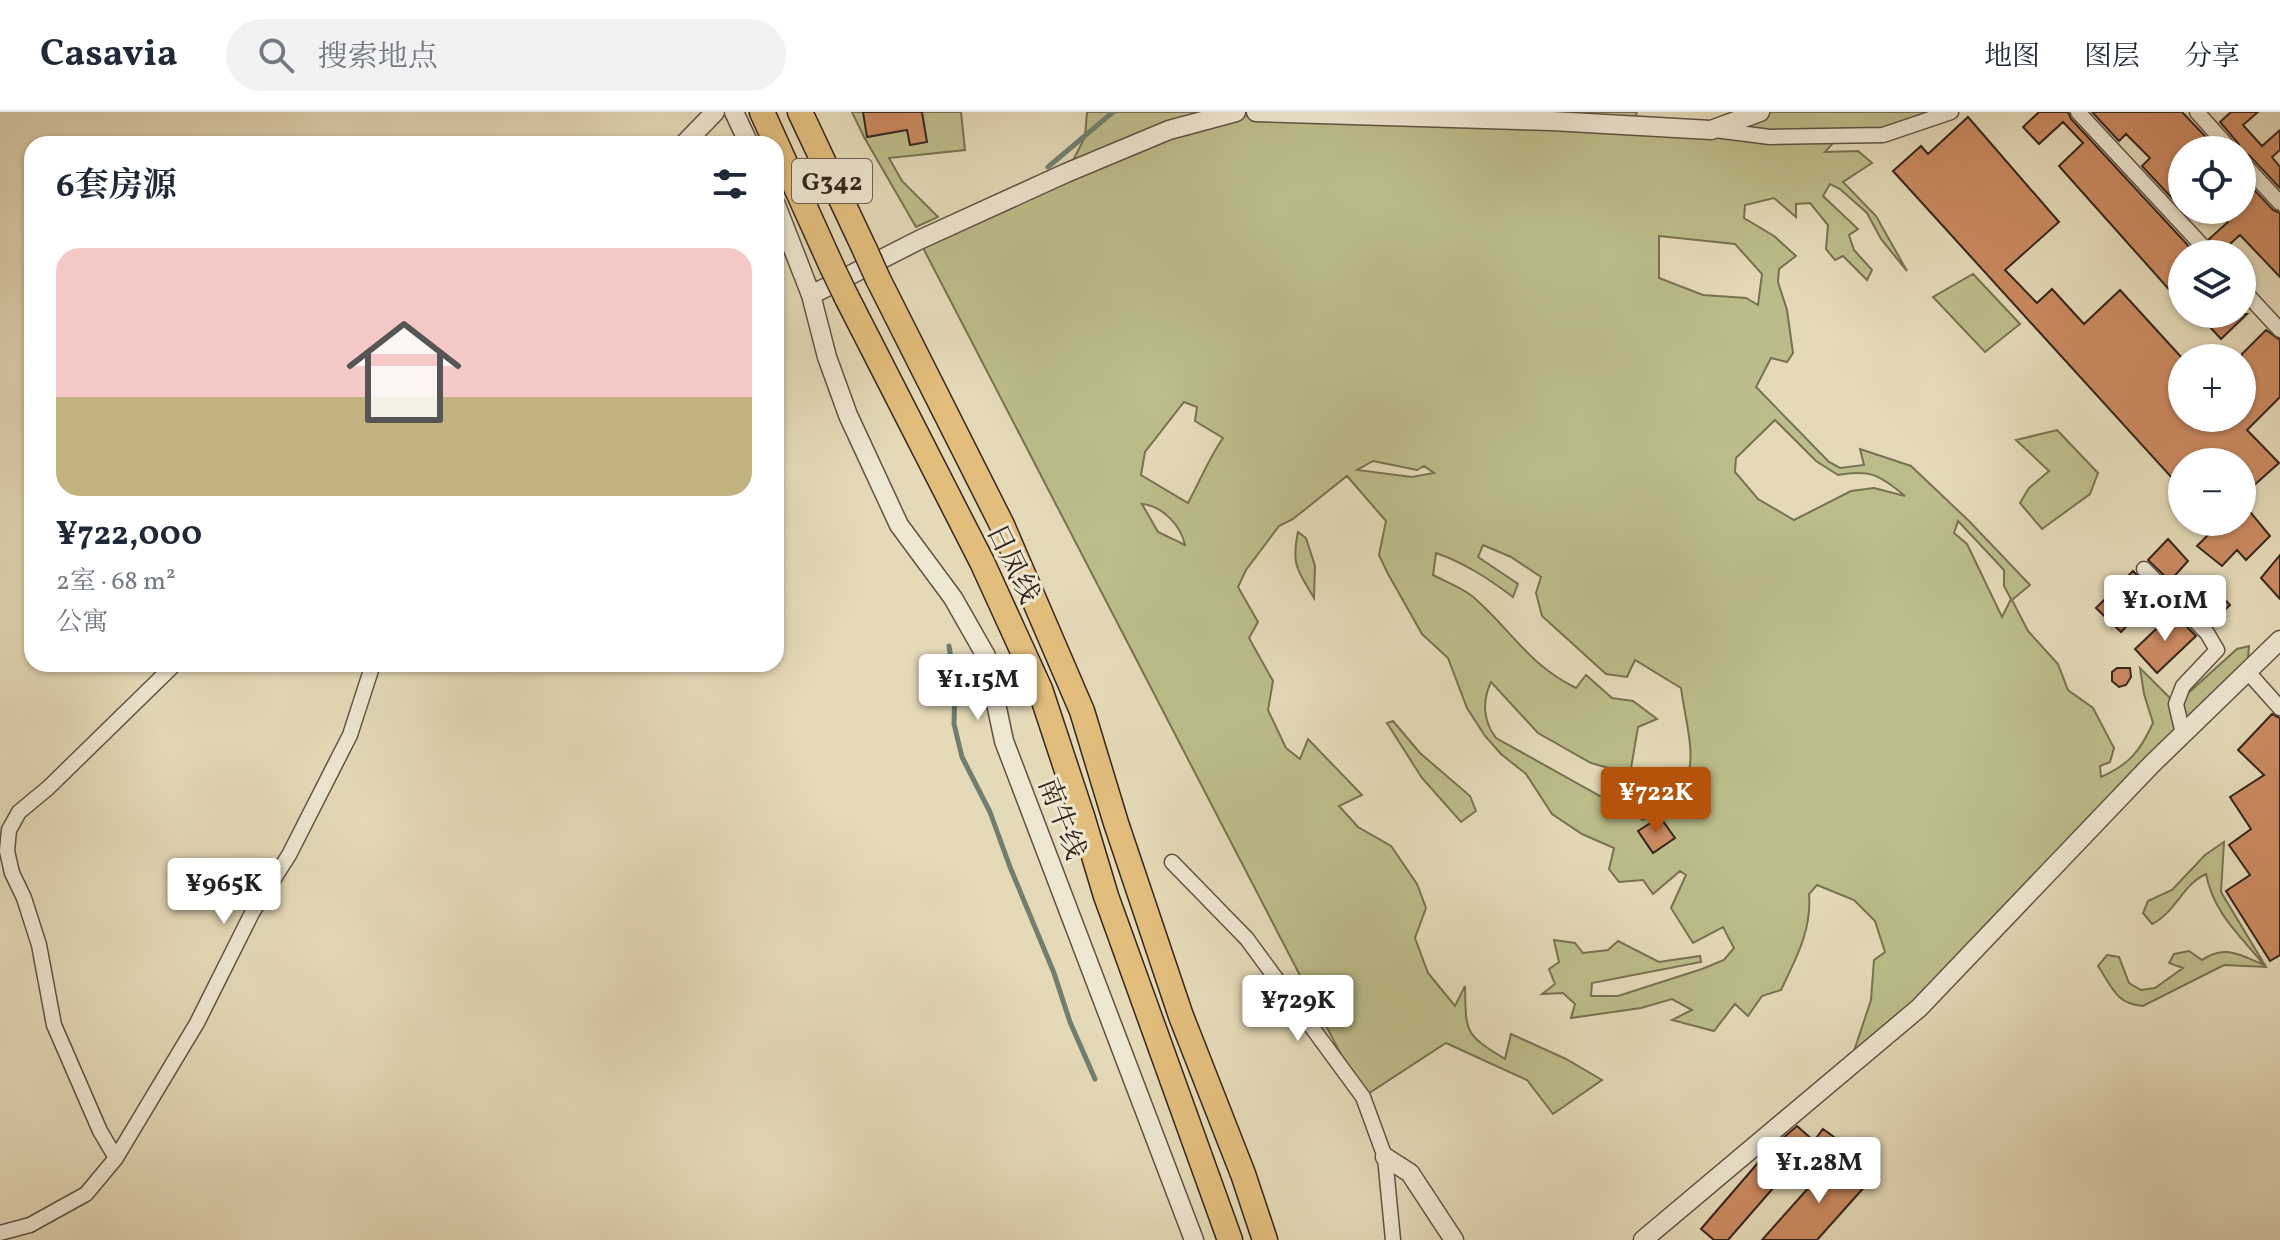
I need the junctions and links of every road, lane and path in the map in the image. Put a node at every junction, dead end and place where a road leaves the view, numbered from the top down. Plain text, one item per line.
1 (715, 112) edge
2 (734, 112) edge
3 (762, 112) edge
4 (800, 112) edge
5 (1236, 112) edge
6 (1256, 112) edge
7 (1760, 112) edge
8 (1951, 112) edge
9 (2078, 112) edge
10 (2197, 112) edge
11 (1711, 130) junction
12 (692, 136) edge
13 (745, 136) edge
14 (773, 136) edge
15 (2218, 136) edge
16 (784, 161) edge
17 (2256, 177) edge
18 (2280, 203) edge
19 (784, 226) edge
20 (2197, 240) edge
21 (811, 295) junction
22 (2256, 304) edge
23 (2280, 330) edge
24 (2144, 569) dead end
25 (2280, 640) edge
26 (2247, 671) junction
27 (167, 672) edge
28 (370, 672) edge
29 (2280, 708) edge
30 (2183, 734) junction
31 (4, 851) edge
32 (1172, 862) dead end
33 (1385, 1157) junction
34 (116, 1158) junction
35 (0, 1233) edge
36 (1194, 1240) edge
37 (1230, 1240) edge
38 (1265, 1240) edge
39 (1393, 1240) edge
40 (1454, 1240) edge
41 (1643, 1240) edge

1 - 12 street
2 - 13 street
3 - 14 highway, 日凤线 / G342, bridge
4 - 38 highway, 日凤线 / G342, bridge
5 - 21 street
6 - 11 street
7 - 11 street
8 - 11 street
9 - 20 street
10 - 15 street
16 - 37 highway, 日凤线 / G342, bridge
17 - 18 street
19 - 21 street, 南牛线
21 - 36 street, 南牛线
22 - 23 street
24 - 30 street
25 - 26 street
26 - 29 street
26 - 30 street
27 - 31 street
28 - 34 street
30 - 41 street
31 - 34 street
32 - 33 street
33 - 39 street
33 - 40 street
34 - 35 street

